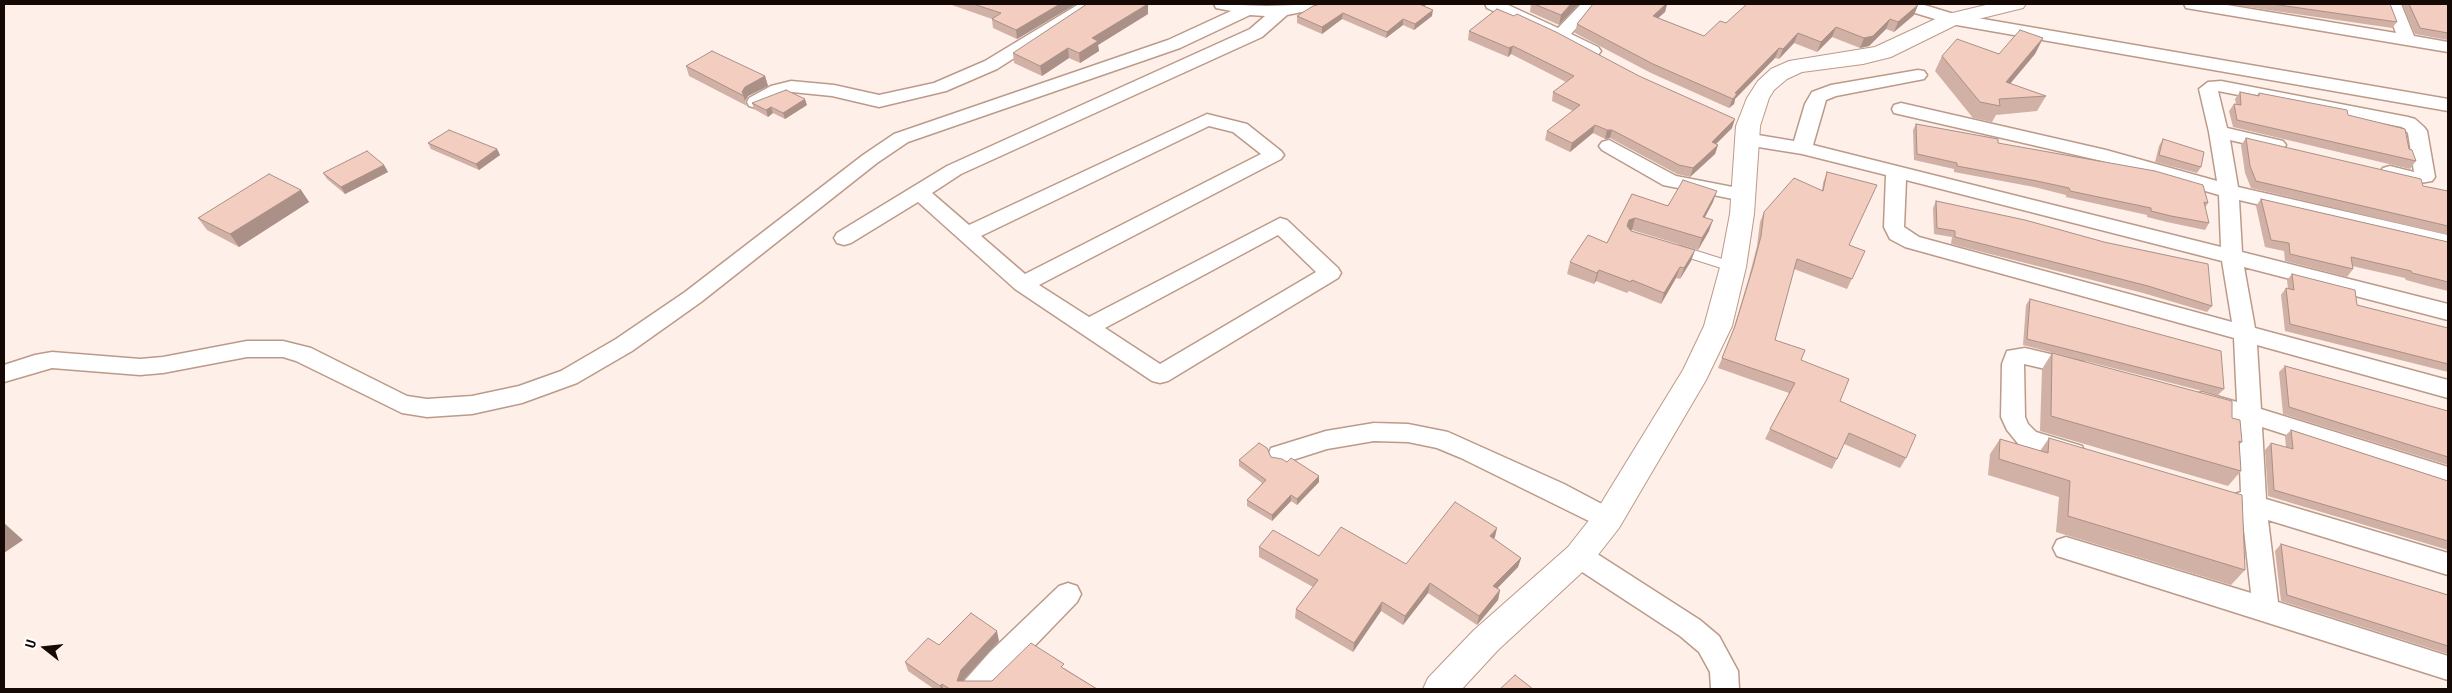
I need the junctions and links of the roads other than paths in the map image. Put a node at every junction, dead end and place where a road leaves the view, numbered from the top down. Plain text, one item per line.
1 (1091, 4) edge
2 (1222, 4) edge
3 (1315, 4) edge
4 (1493, 4) edge
5 (1590, 4) edge
6 (1906, 4) edge
7 (2016, 4) edge
8 (2192, 4) edge
9 (2394, 4) edge
10 (1248, 10) junction
11 (1281, 11) junction
12 (1951, 19) junction
13 (1561, 34) junction
14 (2407, 40) junction
15 (2448, 47) edge
16 (1611, 62) edge
17 (1918, 75) dead end
18 (756, 102) edge
19 (2448, 105) edge
20 (1900, 108) dead end
21 (1742, 128) junction
22 (2219, 132) junction
23 (1609, 146) dead end
24 (1802, 148) junction
25 (2293, 149) edge
26 (2376, 169) edge
27 (1896, 171) junction
28 (2230, 191) junction
29 (919, 192) junction
30 (1743, 195) junction
31 (967, 234) junction
32 (844, 238) dead end
33 (2448, 242) edge
34 (1668, 247) edge
35 (2232, 256) junction
36 (1733, 267) junction
37 (1023, 284) junction
38 (2448, 312) edge
39 (1088, 327) junction
40 (2245, 334) junction
41 (4, 374) edge
42 (2098, 374) edge
43 (2448, 389) edge
44 (2184, 397) edge
45 (2251, 414) junction
46 (1280, 455) dead end
47 (2094, 460) edge
48 (2448, 477) edge
49 (2217, 495) edge
50 (2254, 506) junction
51 (1608, 519) junction
52 (2066, 548) dead end
53 (1579, 556) junction
54 (2448, 564) edge
55 (1068, 594) dead end
56 (2266, 609) junction
57 (2448, 668) edge
58 (975, 689) edge
59 (1440, 689) edge
60 (1725, 689) edge

1 - 18 street
2 - 10 street
3 - 11 street
4 - 13 street
5 - 13 street
6 - 12 street
7 - 12 street
8 - 14 street
9 - 14 street
10 - 11 street
10 - 41 street
11 - 29 street
12 - 19 street
12 - 21 street
13 - 16 street
14 - 15 street
17 - 24 street
20 - 28 street
21 - 24 street
21 - 30 street
22 - 25 street
22 - 26 street
22 - 28 street
23 - 30 street
24 - 27 street
27 - 35 street
27 - 40 street
28 - 33 street
28 - 35 street
29 - 31 street
29 - 32 street
30 - 36 street
31 - 37 street
31 - 37 street
34 - 36 lane
35 - 38 street
35 - 40 street
36 - 51 street
37 - 39 street
39 - 39 street
40 - 43 street
40 - 45 street
42 - 47 street
44 - 45 street
45 - 48 street
45 - 50 street
46 - 51 street
49 - 50 street
50 - 54 street
50 - 56 street
51 - 53 street
52 - 56 street
53 - 59 street
53 - 60 street
55 - 58 street
56 - 57 street

